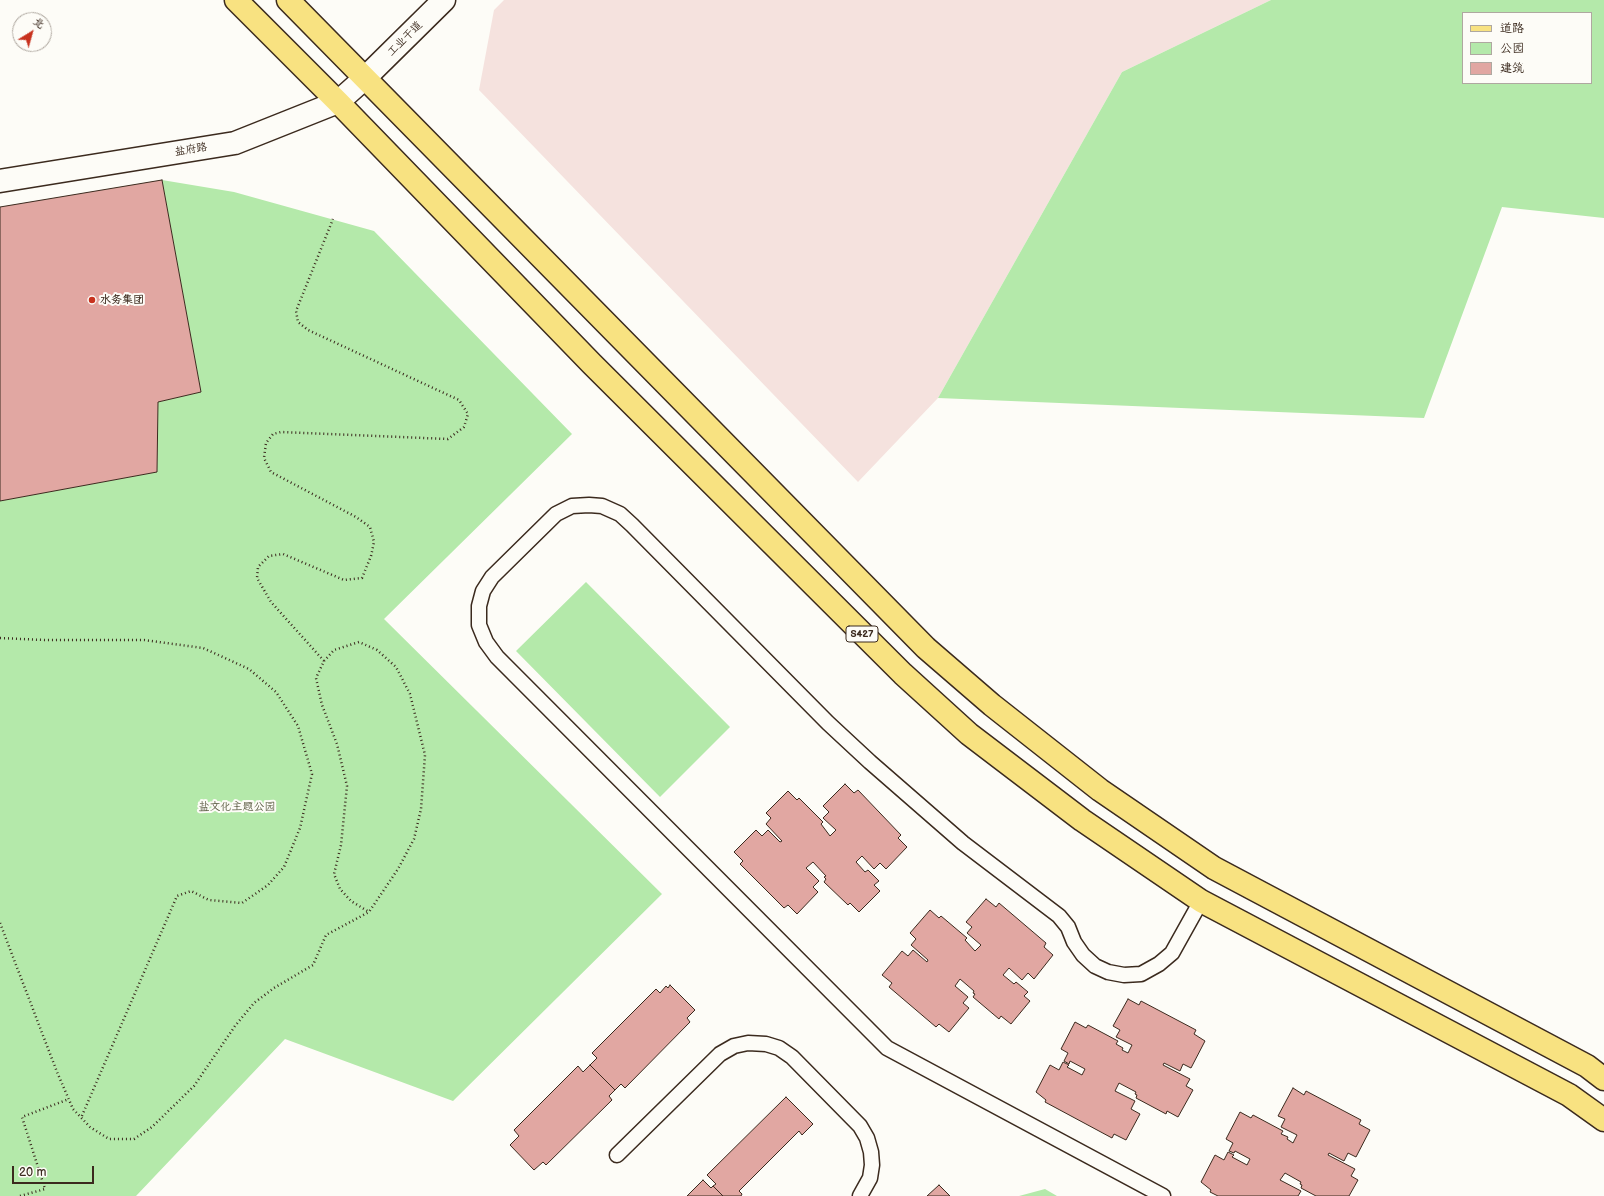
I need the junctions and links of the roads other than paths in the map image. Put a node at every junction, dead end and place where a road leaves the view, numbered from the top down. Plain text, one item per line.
1 (236, 0) edge
2 (288, 0) edge
3 (444, 0) edge
4 (366, 78) junction
5 (338, 102) junction
6 (0, 181) edge
7 (1201, 901) junction
8 (1604, 1078) edge
9 (1604, 1120) edge
10 (617, 1155) dead end
11 (860, 1196) edge
12 (1163, 1196) edge

1 - 5 main road, S427
2 - 4 main road
3 - 4 street, 工业干道
4 - 5 street, 盐府路
4 - 8 main road
5 - 6 street, 盐府路
5 - 7 main road, S427
7 - 9 main road, S427
7 - 12 lane
10 - 11 lane

